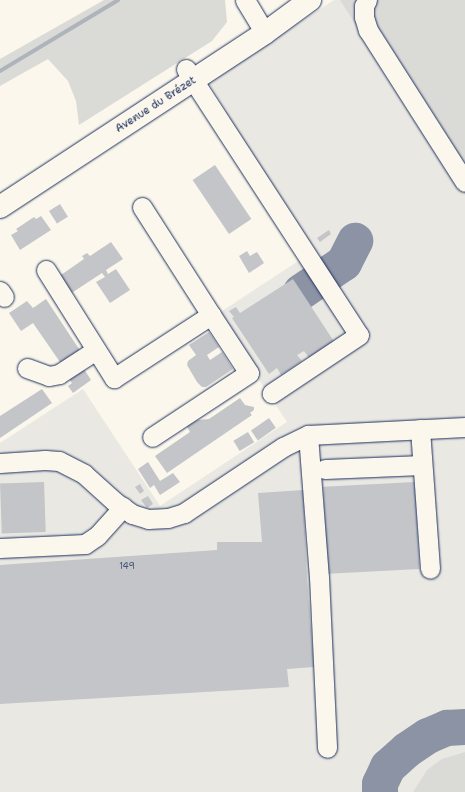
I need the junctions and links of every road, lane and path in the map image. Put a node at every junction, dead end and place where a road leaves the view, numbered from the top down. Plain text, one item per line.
1 (245, 0) edge
2 (295, 0) edge
3 (310, 0) edge
4 (367, 0) edge
5 (262, 28) junction
6 (190, 75) junction
7 (465, 182) edge
8 (0, 190) edge
9 (0, 207) edge
10 (142, 208) dead end
11 (46, 270) dead end
12 (211, 315) junction
13 (96, 350) junction
14 (27, 368) dead end
15 (272, 392) dead end
16 (465, 427) edge
17 (420, 429) junction
18 (308, 435) junction
19 (152, 437) dead end
20 (0, 463) edge
21 (422, 465) junction
22 (325, 469) dead end
23 (123, 507) junction
24 (0, 548) edge
25 (430, 569) dead end
26 (327, 748) dead end

1 - 5 street
2 - 5 main road, Avenue du Brézet
3 - 5 main road, Avenue du Brézet
4 - 7 street
5 - 6 main road, Avenue du Brézet
6 - 8 main road, Avenue du Brézet
6 - 9 main road, Avenue du Brézet
6 - 15 street
10 - 12 street
11 - 13 street
12 - 13 street
12 - 19 street
13 - 14 street
16 - 17 street
17 - 18 street
17 - 21 street
18 - 23 street
18 - 26 street
20 - 23 street
21 - 22 street
21 - 25 street
23 - 24 street

